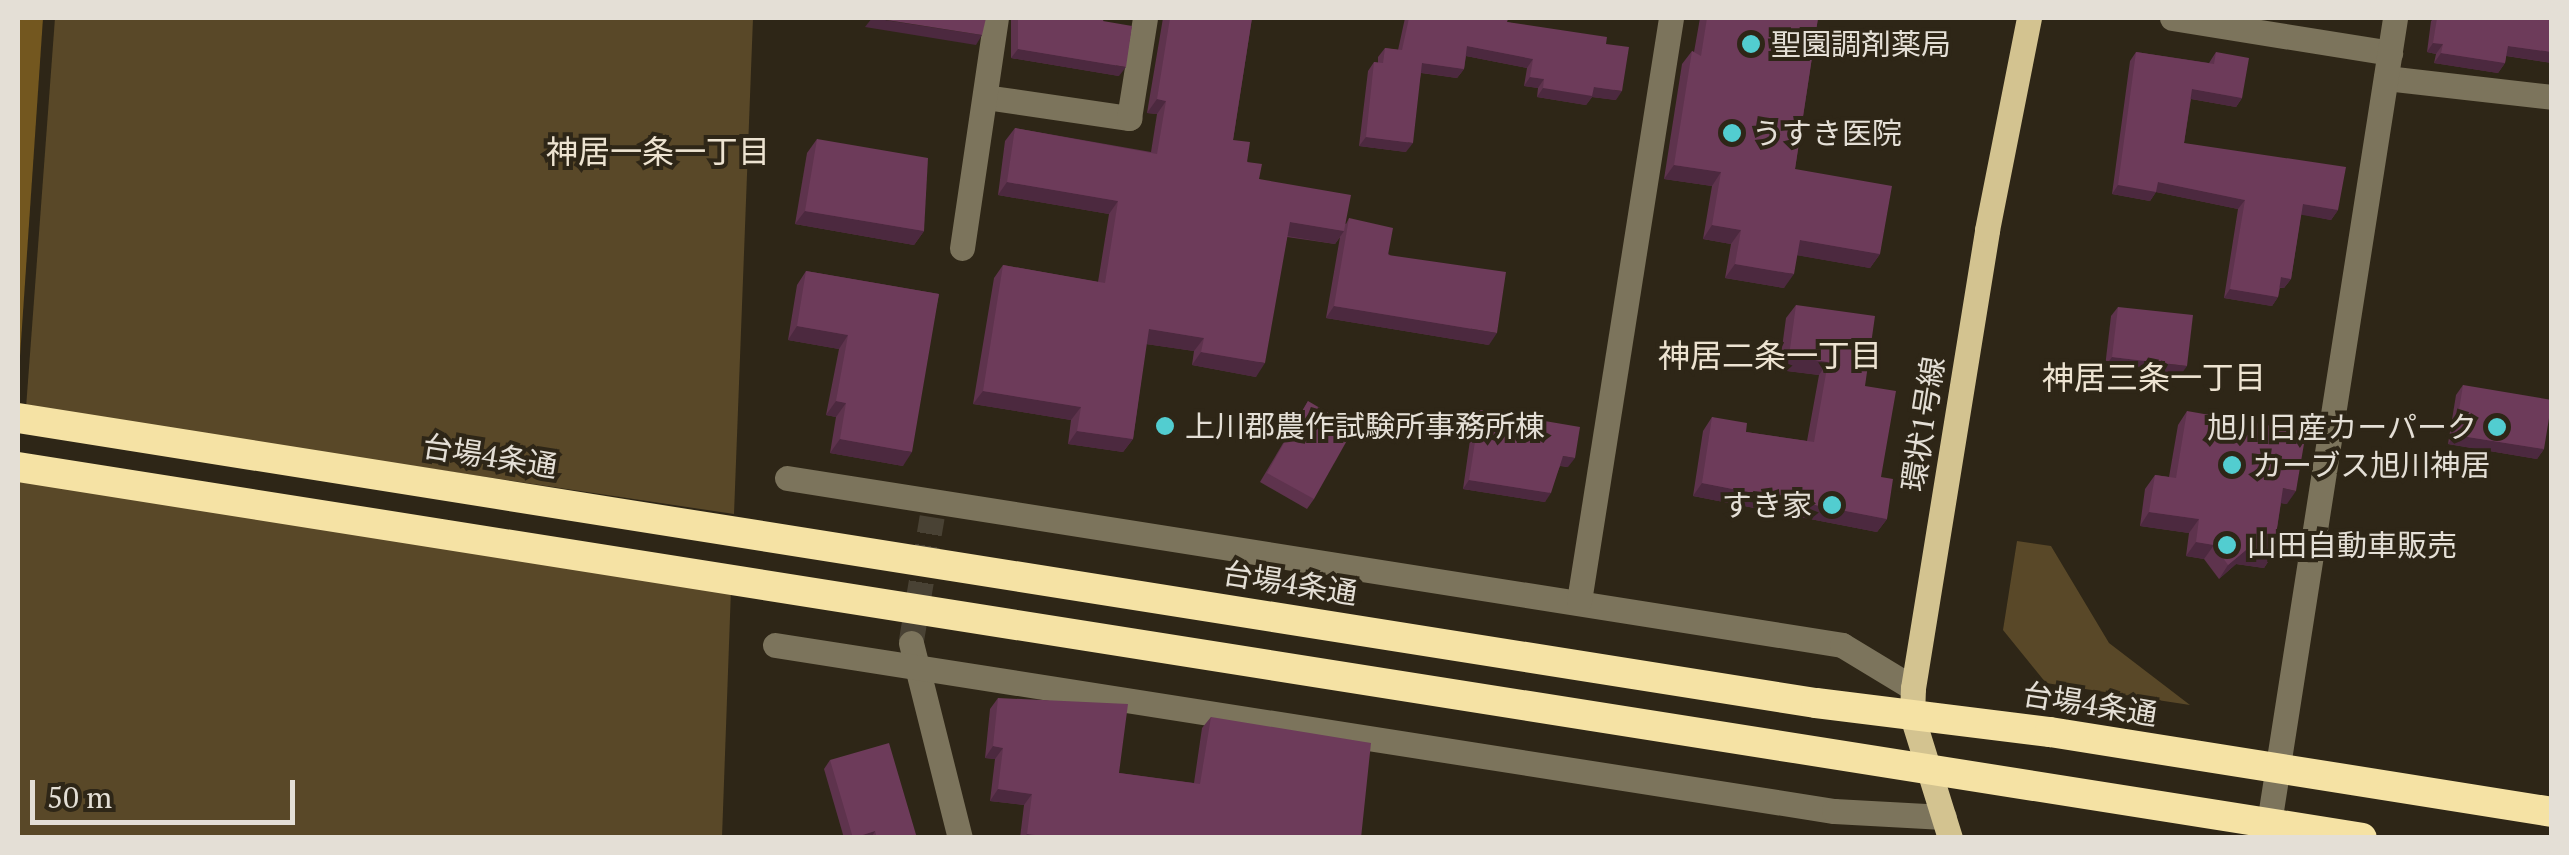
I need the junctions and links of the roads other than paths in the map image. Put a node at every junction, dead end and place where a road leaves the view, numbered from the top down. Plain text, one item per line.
1 (996, 18) edge
2 (1145, 18) edge
3 (1671, 18) edge
4 (2029, 18) edge
5 (2172, 18) edge
6 (2396, 18) edge
7 (2388, 65) junction
8 (985, 97) junction
9 (2552, 97) edge
10 (962, 248) dead end
11 (18, 418) edge
12 (18, 467) edge
13 (788, 478) dead end
14 (1579, 601) junction
15 (775, 645) dead end
16 (913, 654) junction
17 (1912, 702) junction
18 (1928, 768) junction
19 (2278, 770) junction
20 (2552, 812) edge
21 (2269, 823) junction
22 (1947, 827) edge
23 (960, 838) edge
24 (2362, 838) edge

1 - 8 street
2 - 8 street
3 - 14 street
4 - 17 main road, 環状1号線
5 - 7 street
6 - 7 street
7 - 9 street
7 - 19 street
8 - 10 street
11 - 17 highway, 台場4条通
12 - 18 highway
13 - 14 street
14 - 17 street
15 - 16 street
16 - 22 street
16 - 23 street
17 - 18 main road, 環状1号線
17 - 19 highway, 台場4条通
18 - 21 highway
18 - 22 main road, 環状1号線
19 - 20 highway, 台場4条通
19 - 21 street
21 - 24 highway

